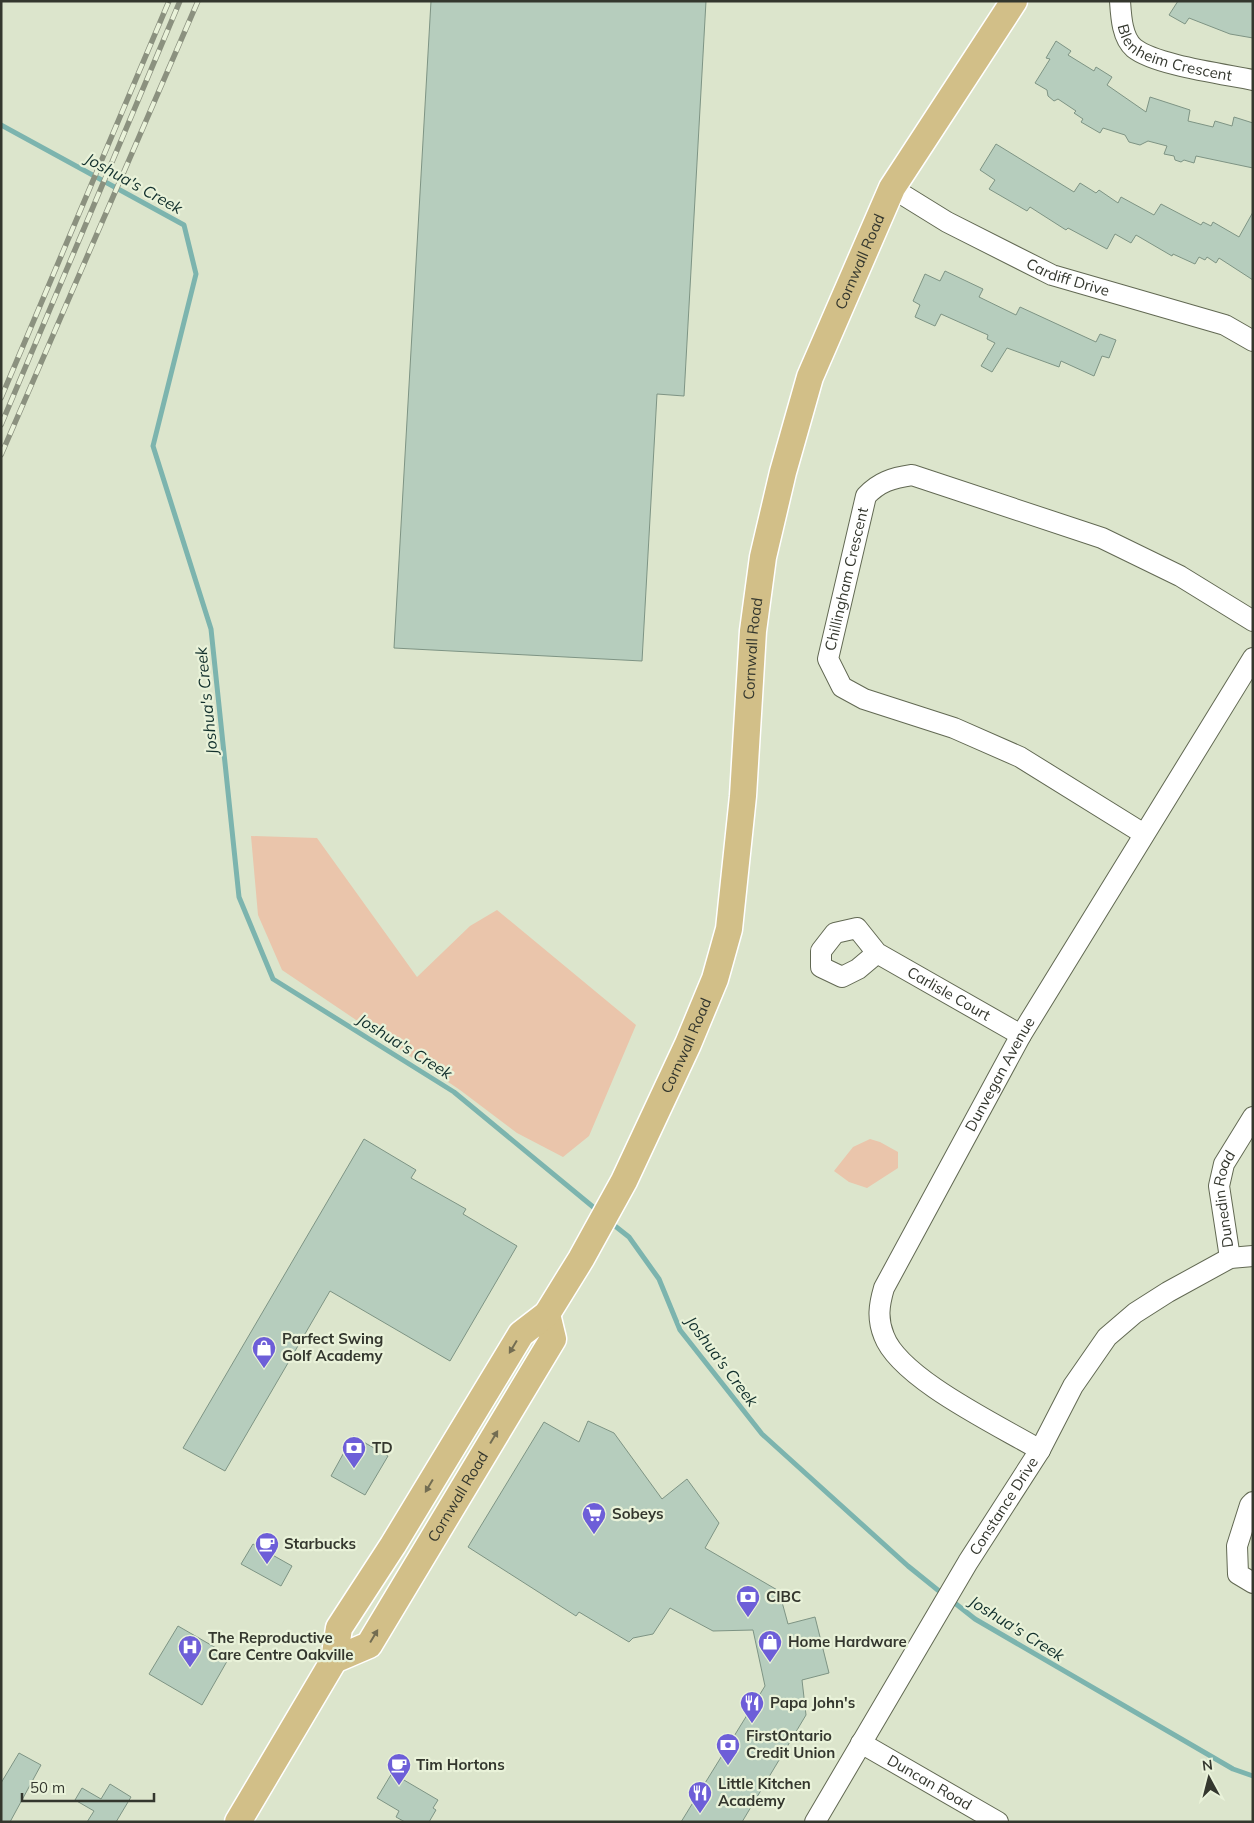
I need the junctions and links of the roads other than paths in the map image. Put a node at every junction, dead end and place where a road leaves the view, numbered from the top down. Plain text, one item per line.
1 (1014, 1) edge
2 (1120, 1) edge
3 (1253, 80) edge
4 (892, 188) junction
5 (1253, 341) edge
6 (1253, 621) edge
7 (1253, 658) edge
8 (1144, 834) junction
9 (877, 953) dead end
10 (1021, 1035) junction
11 (1253, 1117) edge
12 (1253, 1256) edge
13 (1230, 1258) junction
14 (1040, 1450) junction
15 (1253, 1502) edge
16 (1253, 1582) edge
17 (862, 1743) junction
18 (238, 1822) edge
19 (815, 1822) edge
20 (998, 1822) edge

1 - 4 main road, Cornwall Road
2 - 3 street, Blenheim Crescent
4 - 5 street, Cardiff Drive
4 - 18 main road, Cornwall Road
6 - 8 street, Chillingham Crescent
7 - 8 street, Dunvegan Avenue
8 - 10 street, Dunvegan Avenue
9 - 10 street, Carlisle Court
10 - 14 street, Dunvegan Avenue
11 - 13 street, Dunedin Road
12 - 13 street, Constance Drive
13 - 14 street, Constance Drive
14 - 17 street, Constance Drive
15 - 16 street
17 - 19 street, Constance Drive
17 - 20 street, Duncan Road

